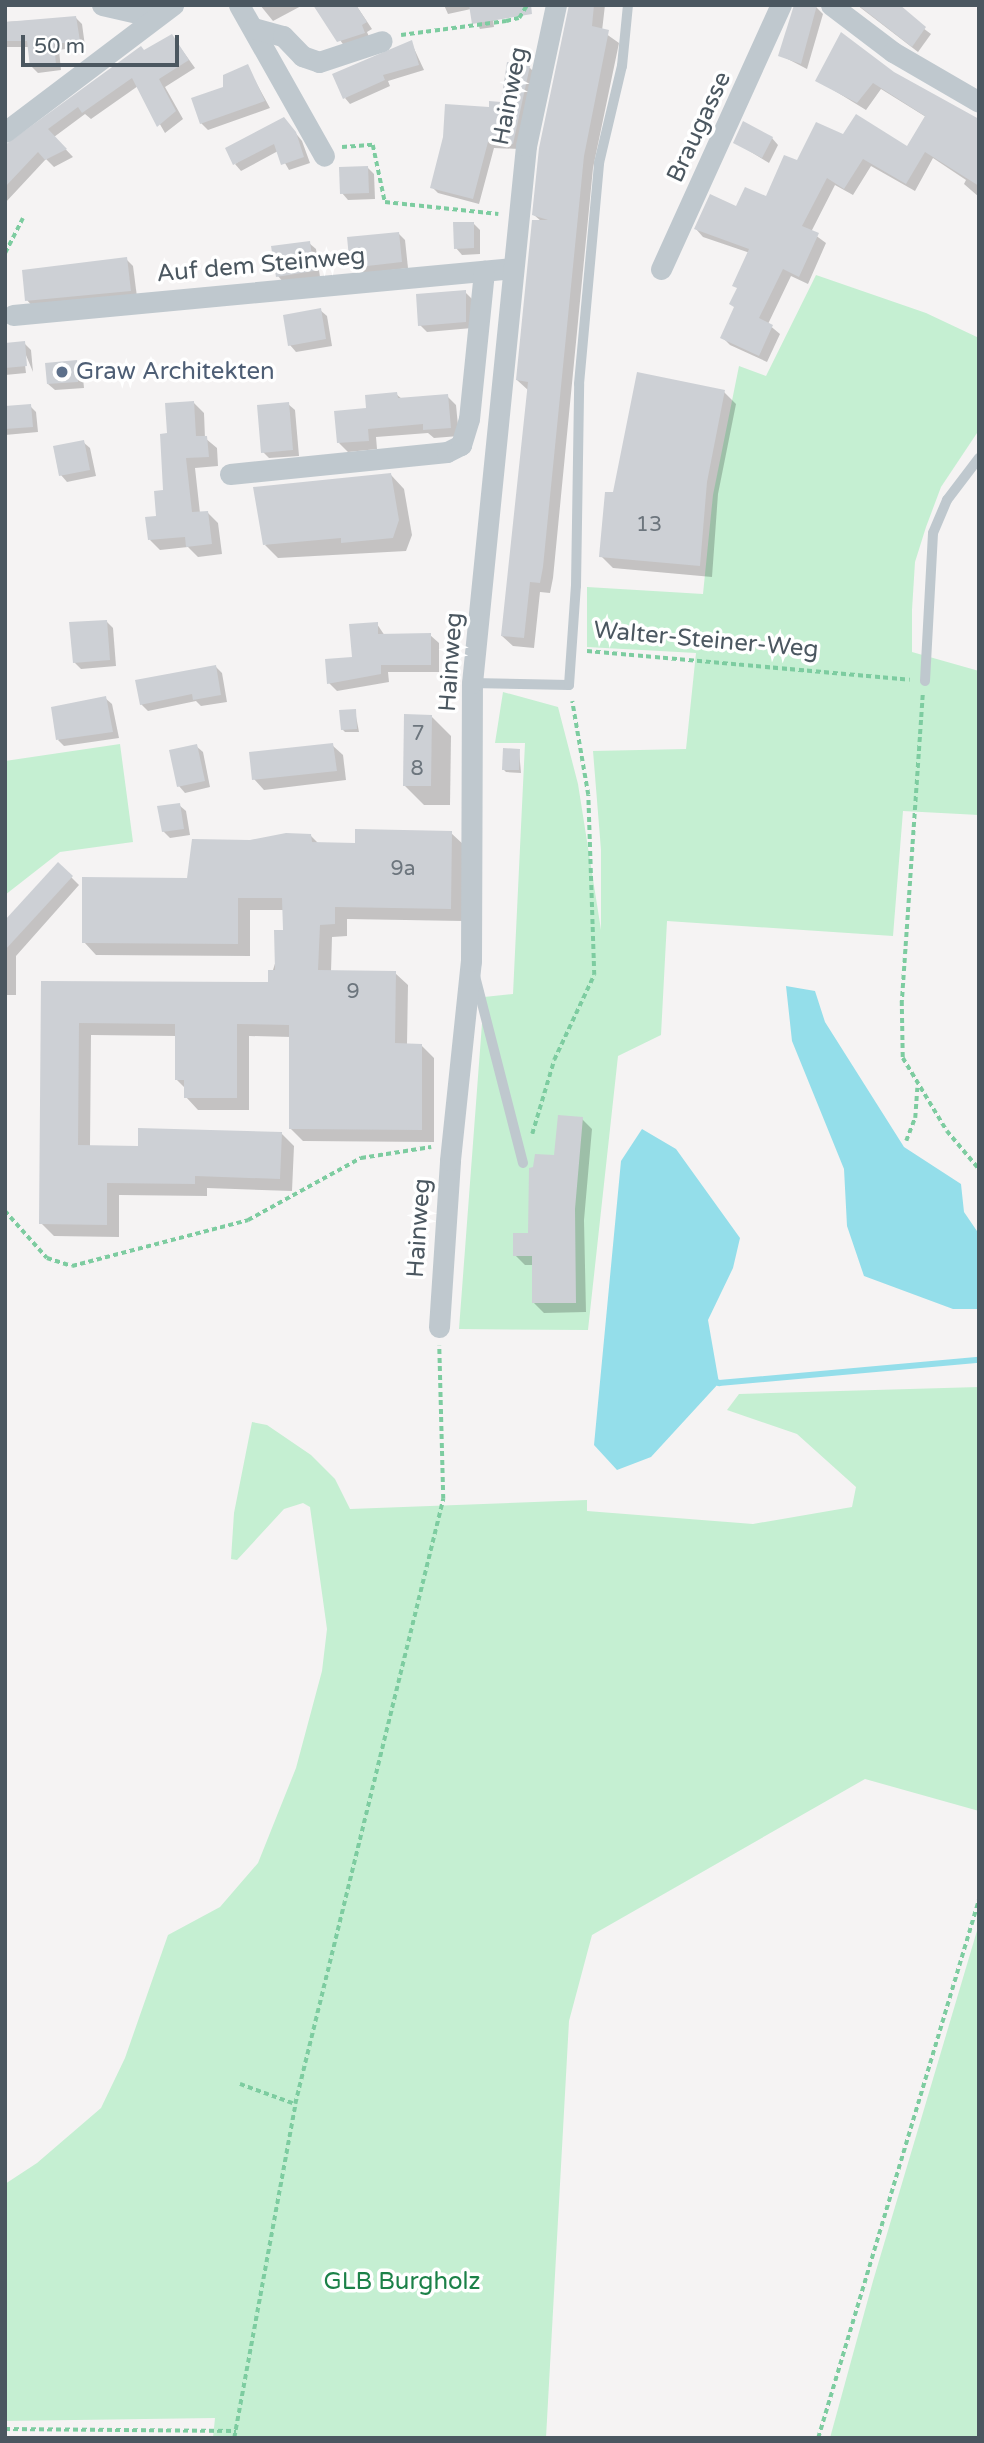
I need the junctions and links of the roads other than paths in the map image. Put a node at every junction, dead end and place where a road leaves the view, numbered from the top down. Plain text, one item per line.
1 (102, 5) edge
2 (239, 5) edge
3 (556, 5) edge
4 (628, 5) edge
5 (781, 5) edge
6 (831, 5) edge
7 (164, 11) edge
8 (253, 28) junction
9 (382, 41) road end
10 (979, 102) edge
11 (5, 132) edge
12 (322, 152) road end
13 (513, 268) junction
14 (661, 269) dead end
15 (484, 271) junction
16 (13, 315) dead end
17 (979, 458) edge
18 (230, 474) dead end
19 (925, 681) road end
20 (472, 683) junction
21 (471, 961) junction
22 (523, 1163) road end
23 (439, 1327) road end

1 - 7 street
2 - 8 street
3 - 13 street, Hainweg
4 - 20 lane, Walter-Steiner-Weg
5 - 14 street, Braugasse
6 - 10 street
7 - 11 street
8 - 9 street
8 - 12 street
13 - 15 street, Auf dem Steinweg
13 - 20 street, Hainweg
15 - 16 street, Auf dem Steinweg
15 - 18 street
17 - 19 lane
20 - 21 street, Hainweg
21 - 22 lane
21 - 23 street, Hainweg

